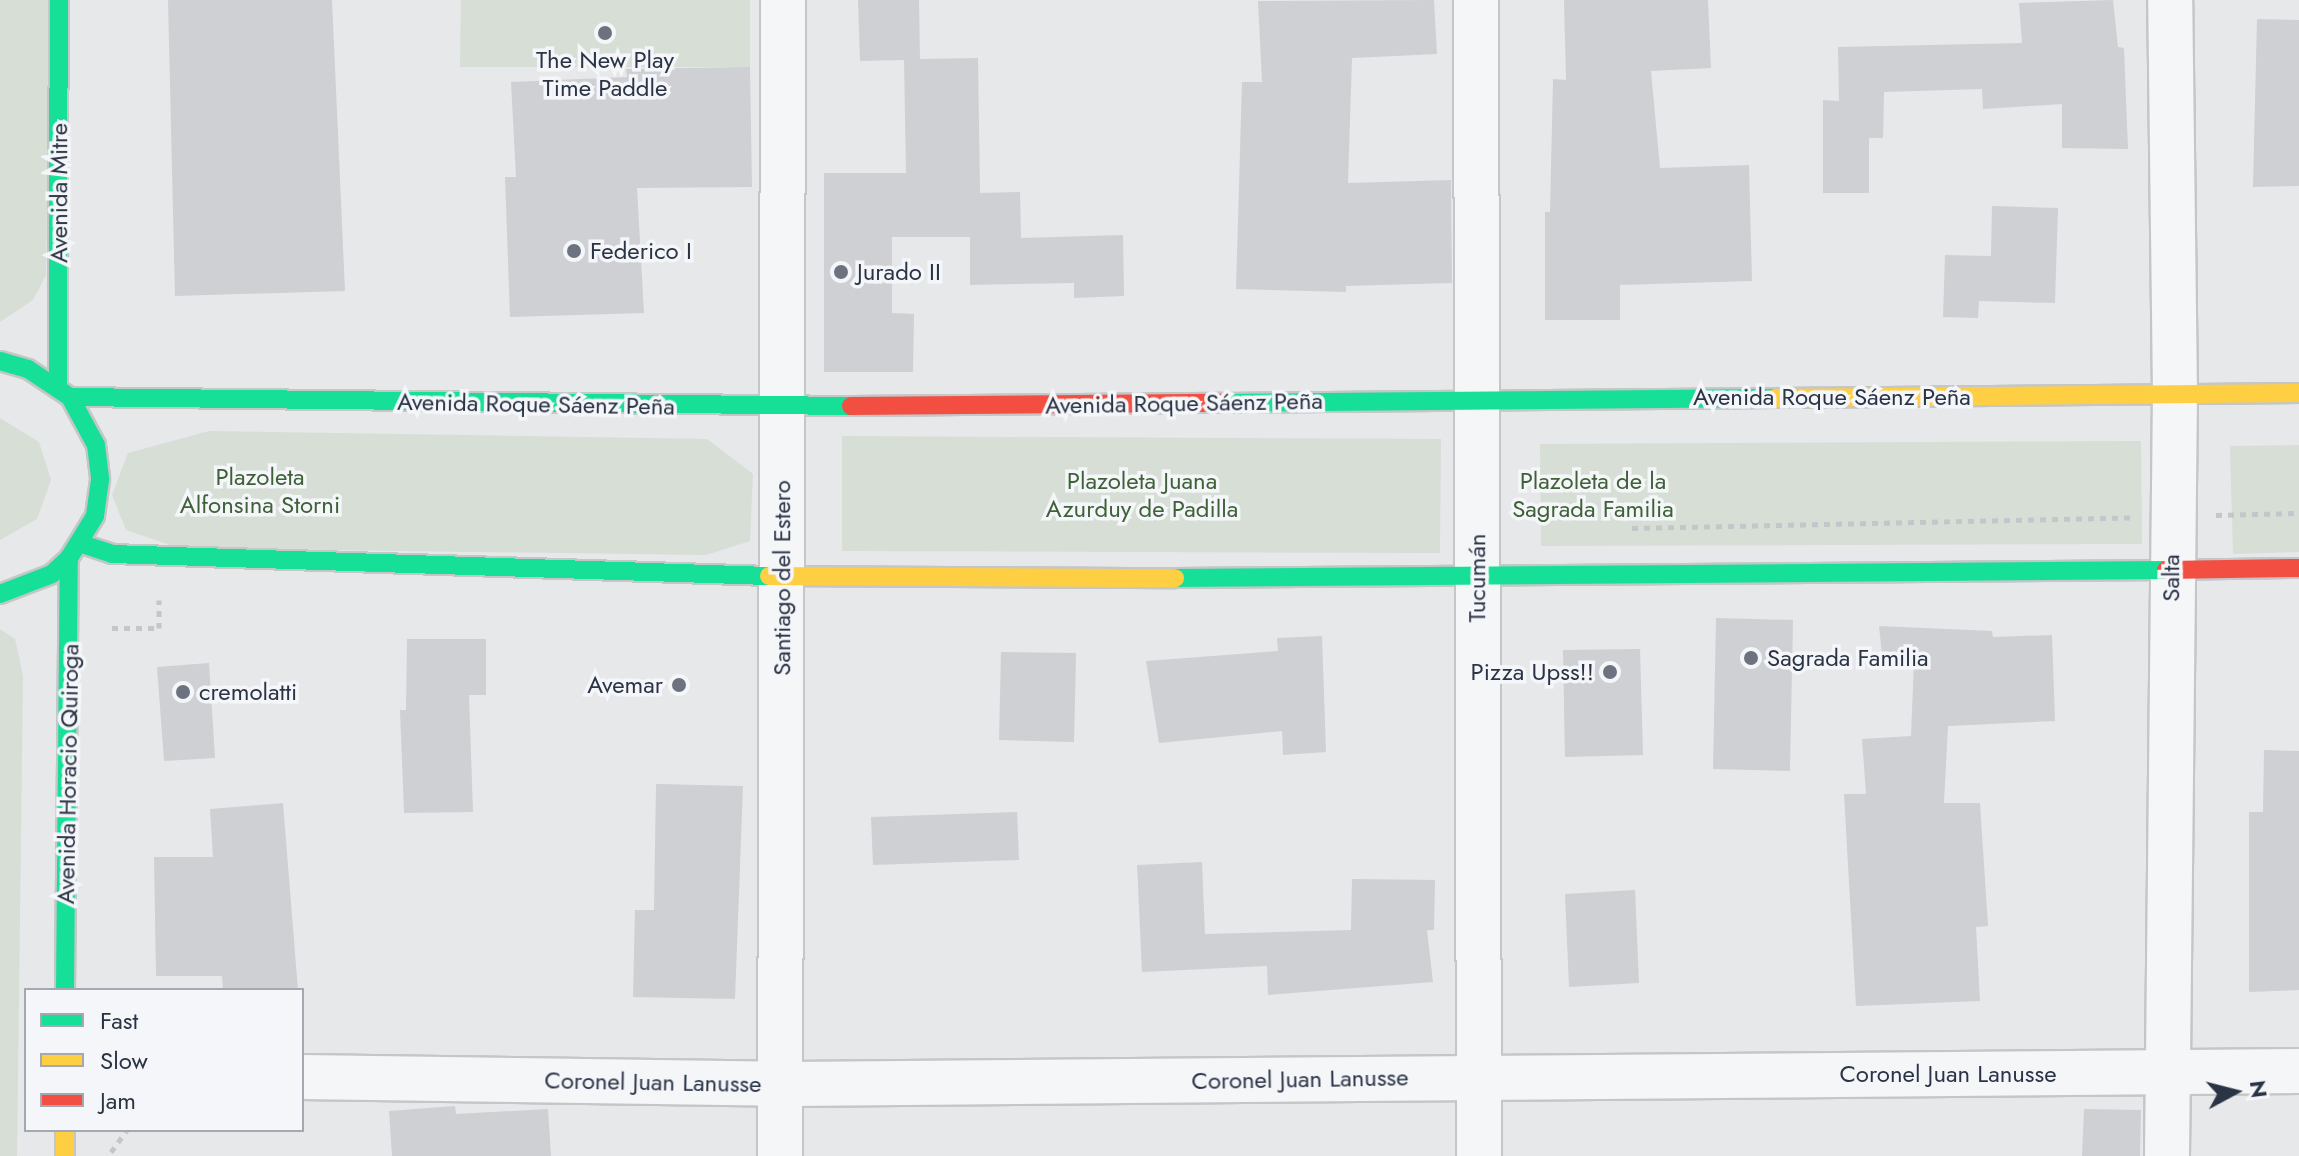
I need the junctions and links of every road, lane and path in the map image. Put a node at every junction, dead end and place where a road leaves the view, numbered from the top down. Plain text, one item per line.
1 (59, 0) edge
2 (783, 0) edge
3 (1476, 0) edge
4 (2170, 0) edge
5 (0, 361) edge
6 (64, 392) junction
7 (2299, 393) edge
8 (2175, 394) junction
9 (1477, 400) junction
10 (781, 407) junction
11 (2299, 513) edge
12 (2171, 517) junction
13 (74, 551) junction
14 (159, 555) junction
15 (2299, 568) edge
16 (2171, 570) junction
17 (782, 576) junction
18 (1478, 579) junction
19 (0, 594) edge
20 (109, 628) dead end
21 (65, 988) edge
22 (2299, 1071) edge
23 (2169, 1072) junction
24 (304, 1077) edge
25 (1479, 1077) junction
26 (779, 1084) junction
27 (65, 1132) edge
28 (126, 1132) edge
29 (65, 1156) edge
30 (108, 1156) edge
31 (780, 1156) edge
32 (1479, 1156) edge
33 (2167, 1156) edge

1 - 6 main road, Avenida Mitre
2 - 10 street, Santiago del Estero
3 - 9 street, Tucumán
4 - 8 street, Salta
5 - 6 main road
6 - 10 main road, Avenida Roque Sáenz Peña
6 - 13 main road
7 - 8 main road, Avenida Roque Sáenz Peña
8 - 9 main road, Avenida Roque Sáenz Peña
8 - 12 street, Salta
9 - 10 main road, Avenida Roque Sáenz Peña
9 - 18 street, Tucumán
10 - 17 street, Santiago del Estero
11 - 12 path
12 - 16 street, Salta
13 - 14 main road
13 - 19 main road
13 - 21 main road, Avenida Horacio Quiroga
14 - 17 main road
14 - 20 path
15 - 16 main road
16 - 18 main road
16 - 23 street, Salta
17 - 18 main road
17 - 26 street, Santiago del Estero
18 - 25 street, Tucumán
22 - 23 street, Coronel Juan Lanusse
23 - 25 street, Coronel Juan Lanusse
23 - 33 street, Salta
24 - 26 street, Coronel Juan Lanusse
25 - 26 street, Coronel Juan Lanusse
25 - 32 street, Tucumán
26 - 31 street, Santiago del Estero
27 - 29 main road
28 - 30 path

